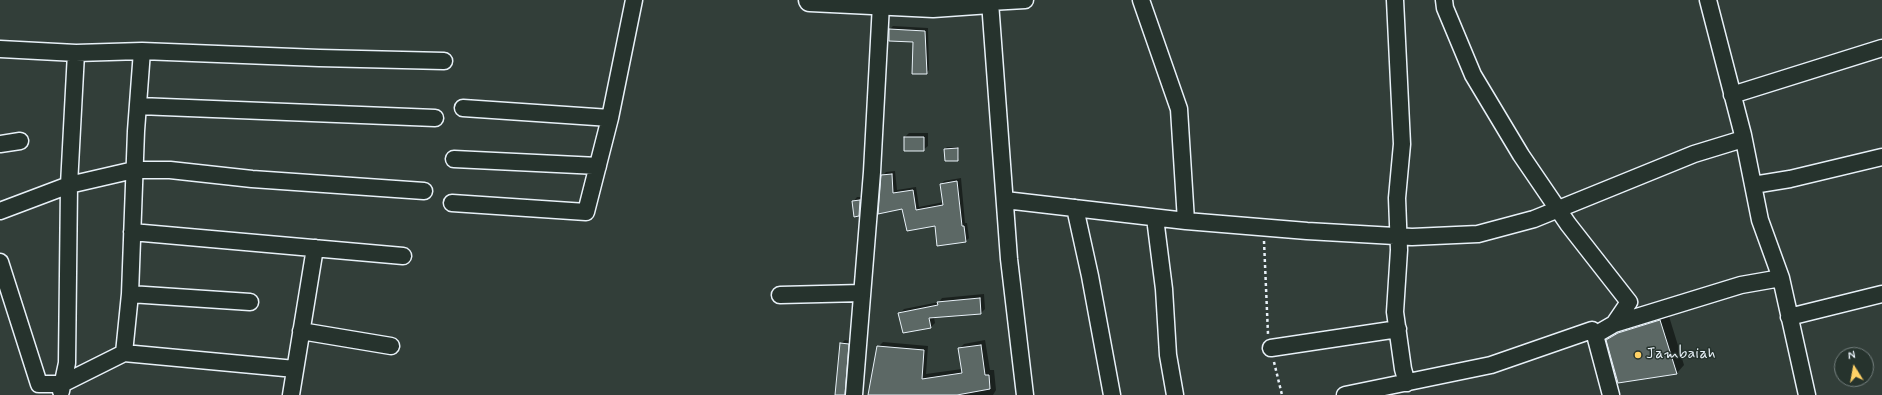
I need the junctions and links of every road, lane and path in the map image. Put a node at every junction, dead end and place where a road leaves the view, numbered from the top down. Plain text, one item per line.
1 (634, 0) edge
2 (810, 0) edge
3 (1024, 0) edge
4 (1141, 0) edge
5 (1395, 0) edge
6 (1444, 0) edge
7 (1708, 0) edge
8 (990, 2) junction
9 (881, 4) junction
10 (1882, 48) edge
11 (0, 49) edge
12 (142, 51) junction
13 (76, 53) junction
14 (444, 61) dead end
15 (1732, 95) junction
16 (139, 106) junction
17 (463, 108) dead end
18 (435, 118) dead end
19 (610, 118) junction
20 (1743, 139) junction
21 (20, 141) dead end
22 (0, 144) edge
23 (1882, 157) edge
24 (454, 159) dead end
25 (598, 166) junction
26 (134, 170) junction
27 (69, 185) junction
28 (1753, 185) junction
29 (424, 191) dead end
30 (1005, 200) junction
31 (452, 203) dead end
32 (1075, 208) junction
33 (1558, 209) junction
34 (0, 211) edge
35 (1155, 218) junction
36 (1186, 221) junction
37 (1266, 228) junction
38 (132, 232) junction
39 (1398, 236) junction
40 (315, 248) junction
41 (403, 256) dead end
42 (0, 262) edge
43 (1780, 278) junction
44 (862, 293) junction
45 (130, 294) junction
46 (1882, 294) edge
47 (780, 295) dead end
48 (250, 302) dead end
49 (1789, 317) junction
50 (1614, 324) junction
51 (1398, 330) junction
52 (301, 331) junction
53 (1595, 335) junction
54 (391, 346) dead end
55 (1271, 348) junction
56 (124, 353) junction
57 (295, 369) junction
58 (1407, 383) junction
59 (61, 390) edge
60 (1805, 394) edge
61 (291, 395) edge
62 (854, 395) edge
63 (1025, 395) edge
64 (1112, 395) edge
65 (1175, 395) edge
66 (1282, 395) edge
67 (1344, 395) edge
68 (1611, 395) edge

1 - 19 street
2 - 9 street
3 - 8 street
4 - 36 street
5 - 39 street
6 - 33 street
7 - 15 street
8 - 9 street
8 - 30 street
9 - 44 street
10 - 15 street
11 - 13 street
12 - 13 street
12 - 14 street
12 - 16 street
13 - 27 street
15 - 20 street
16 - 18 street
16 - 26 street
17 - 19 street
19 - 25 street
20 - 28 street
20 - 33 street
21 - 22 street
23 - 28 street
24 - 25 street
25 - 31 street
26 - 27 street
26 - 29 street
26 - 38 street
27 - 34 street
27 - 59 street
28 - 43 street
30 - 32 street
30 - 63 street
32 - 35 street
32 - 64 street
33 - 39 street
33 - 50 street
35 - 36 street
35 - 65 street
36 - 37 street
37 - 39 street
37 - 55 path
38 - 40 street
38 - 45 street
39 - 51 street
40 - 41 street
40 - 52 street
42 - 59 street
43 - 49 street
43 - 50 street
44 - 47 street
44 - 62 street
45 - 48 street
45 - 56 street
46 - 49 street
49 - 60 street
50 - 53 street
51 - 55 street
51 - 58 street
52 - 54 street
52 - 57 street
53 - 58 street
53 - 68 street
55 - 66 path
56 - 57 street
56 - 59 street
57 - 61 street
58 - 67 street

